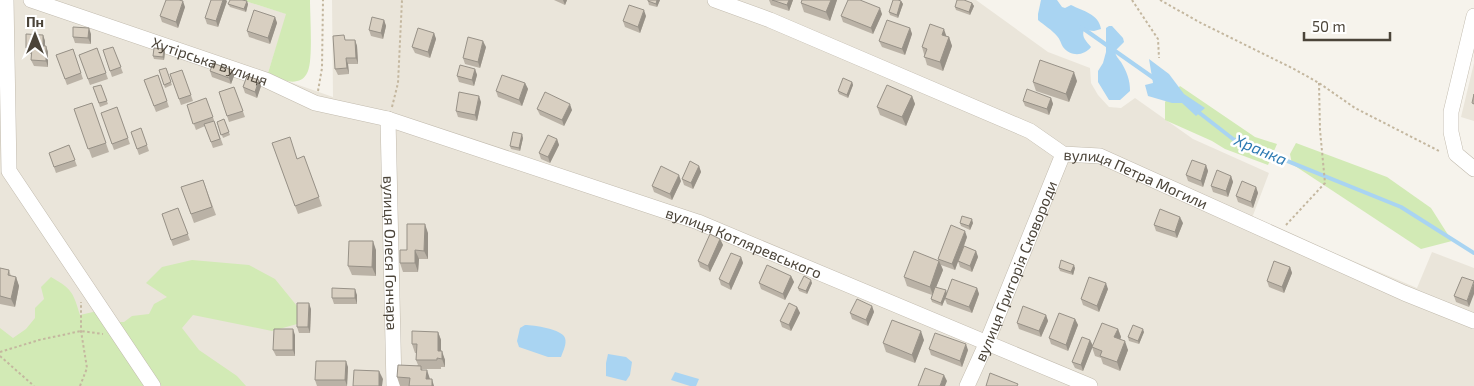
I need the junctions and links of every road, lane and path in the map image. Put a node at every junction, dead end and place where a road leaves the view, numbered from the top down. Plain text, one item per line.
1 (6, 0) edge
2 (31, 0) edge
3 (323, 0) edge
4 (402, 0) edge
5 (715, 0) edge
6 (1132, 0) edge
7 (1160, 0) edge
8 (1474, 16) edge
9 (1159, 58) dead end
10 (1319, 83) junction
11 (315, 103) junction
12 (388, 119) junction
13 (1063, 154) junction
14 (1456, 154) junction
15 (1474, 169) edge
16 (5, 170) edge
17 (1276, 236) junction
18 (81, 300) dead end
19 (1474, 321) edge
20 (81, 330) junction
21 (120, 337) junction
22 (987, 342) junction
23 (0, 354) edge
24 (34, 386) edge
25 (80, 386) edge
26 (153, 386) edge
27 (394, 386) edge
28 (967, 386) edge
29 (1090, 386) edge

1 - 16 street
2 - 11 street, Хутірська вулиця
3 - 11 path
4 - 12 path
5 - 13 street, вулиця Петра Могили
6 - 9 path
7 - 10 path
8 - 14 street
10 - 14 path
10 - 17 path
11 - 12 street, Хутірська вулиця
12 - 22 street, вулиця Котляревського
12 - 27 street, вулиця Олеся Гончара
13 - 17 street, вулиця Петра Могили
13 - 22 street, вулиця Григорія Сковороди
14 - 15 street
16 - 21 street
17 - 19 street, вулиця Петра Могили
18 - 20 path
20 - 21 path
20 - 23 path
20 - 25 path
21 - 26 street
22 - 28 street, вулиця Григорія Сковороди
22 - 29 street, вулиця Котляревського
23 - 24 path

